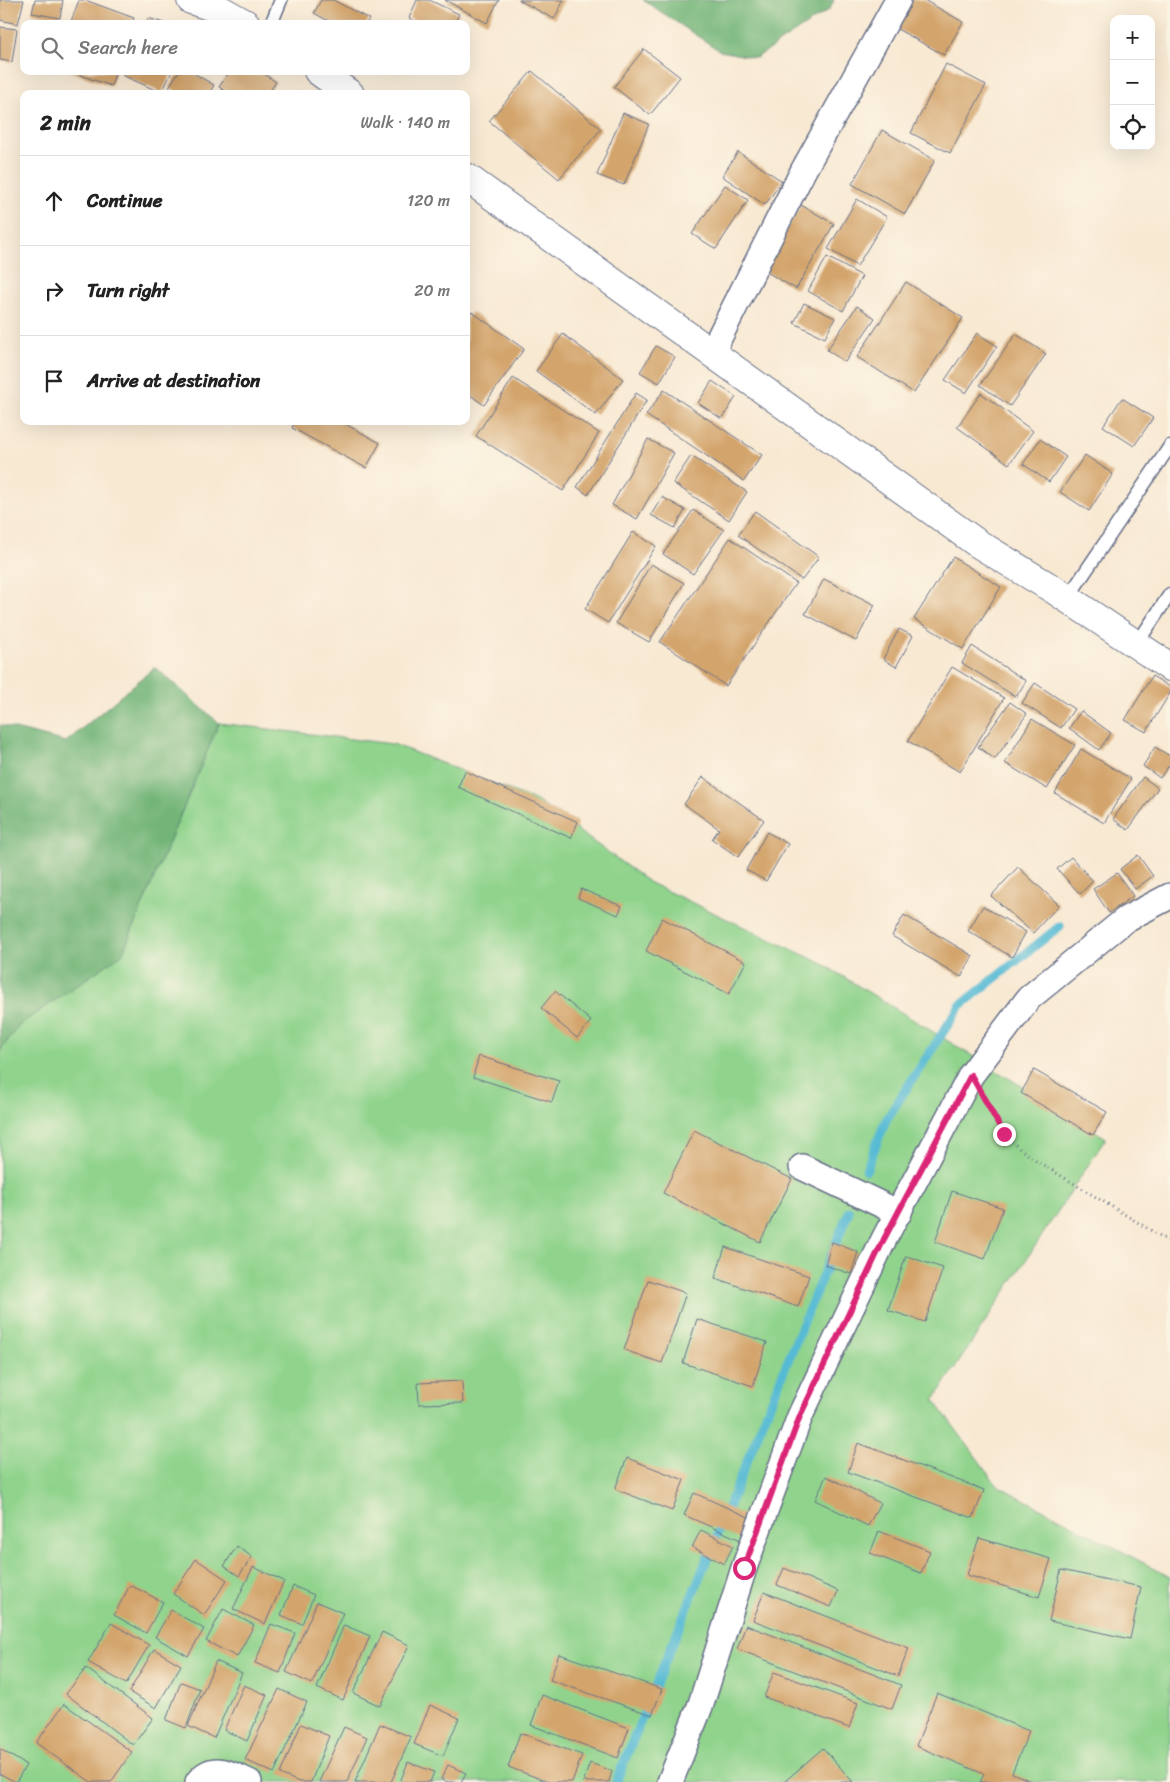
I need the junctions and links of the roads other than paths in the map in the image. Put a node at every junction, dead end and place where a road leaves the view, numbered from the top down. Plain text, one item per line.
1 (191, 0) edge
2 (281, 0) edge
3 (898, 0) edge
4 (239, 20) edge
5 (272, 20) edge
6 (324, 75) edge
7 (344, 90) edge
8 (470, 180) edge
9 (712, 352) junction
10 (1170, 446) edge
11 (1170, 594) edge
12 (1067, 599) junction
13 (1136, 645) junction
14 (1170, 667) edge
15 (1170, 896) edge
16 (802, 1167) dead end
17 (899, 1212) junction
18 (198, 1782) edge
19 (249, 1782) edge
20 (670, 1782) edge

1 - 4 highway
2 - 5 lane
3 - 9 street
6 - 7 highway
8 - 9 highway
9 - 12 highway
10 - 12 lane
11 - 13 lane
12 - 13 highway
13 - 14 highway
15 - 17 street
16 - 17 street
17 - 20 street
18 - 19 street

